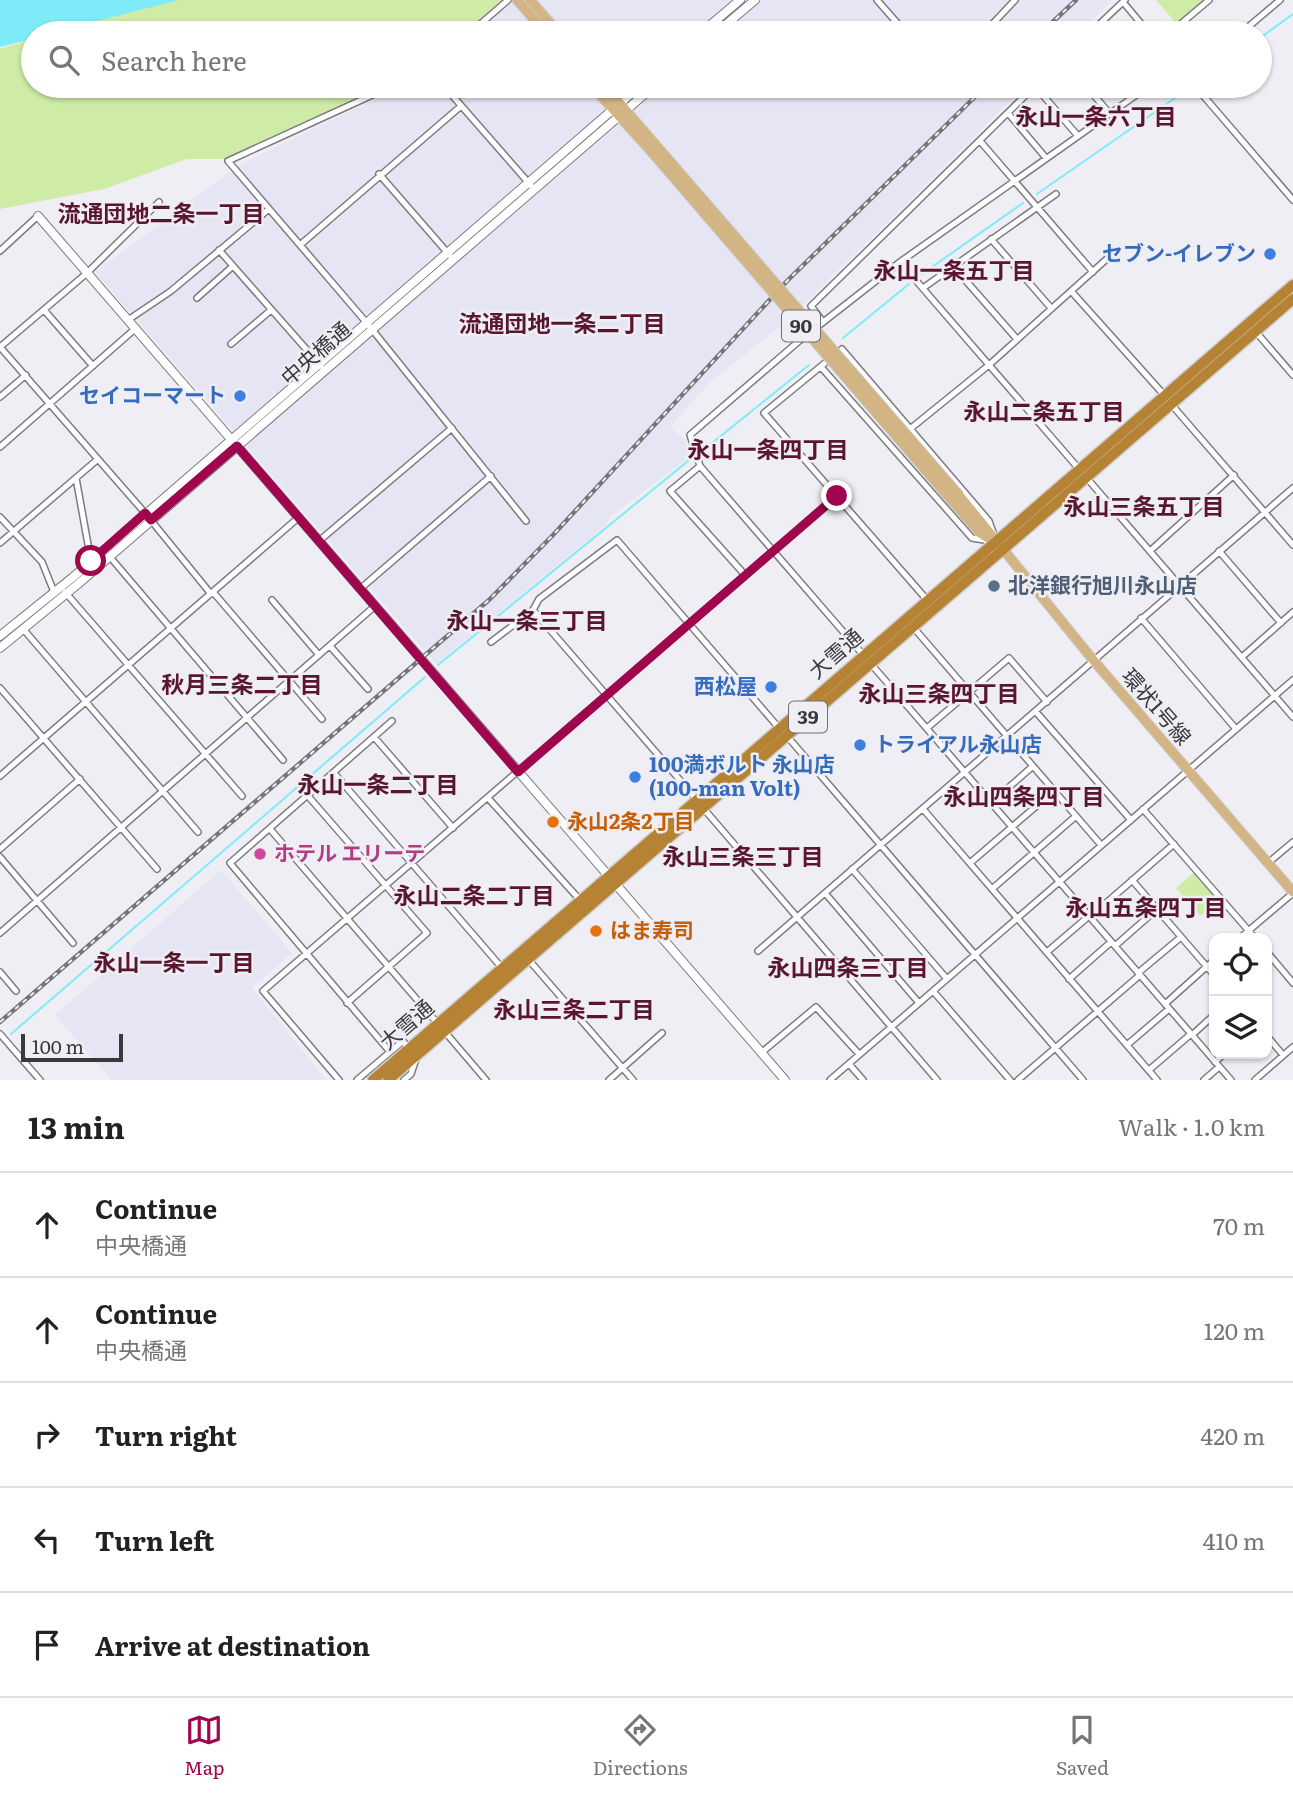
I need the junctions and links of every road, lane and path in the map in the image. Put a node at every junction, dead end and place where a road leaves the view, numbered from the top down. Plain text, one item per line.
1 (515, 0) edge
2 (530, 0) edge
3 (740, 0) edge
4 (877, 0) edge
5 (1015, 0) edge
6 (1209, 0) edge
7 (1280, 0) edge
8 (752, 1) edge
9 (1124, 1) edge
10 (486, 21) edge
11 (535, 21) edge
12 (548, 21) edge
13 (715, 21) edge
14 (730, 21) edge
15 (895, 21) edge
16 (995, 21) edge
17 (1103, 21) edge
18 (1140, 21) edge
19 (1184, 21) edge
20 (1255, 21) edge
21 (366, 98) edge
22 (454, 98) edge
23 (606, 98) edge
24 (612, 98) edge
25 (629, 98) edge
26 (636, 98) edge
27 (1023, 98) edge
28 (1045, 98) edge
29 (1096, 98) edge
30 (1128, 98) edge
31 (1205, 98) edge
32 (461, 106) junction
33 (619, 109) junction
34 (1008, 113) junction
35 (1110, 114) junction
36 (1078, 136) junction
37 (980, 141) junction
38 (1046, 158) junction
39 (379, 174) junction
40 (1014, 181) junction
41 (530, 186) junction
42 (1056, 194) dead end
43 (1293, 200) edge
44 (159, 202) dead end
45 (1037, 207) junction
46 (269, 209) junction
47 (38, 216) joint
48 (991, 239) junction
49 (300, 245) junction
50 (219, 250) junction
51 (0, 251) edge
52 (450, 256) junction
53 (1110, 257) dead end
54 (900, 262) junction
55 (233, 266) junction
56 (953, 266) junction
57 (1093, 272) junction
58 (87, 273) junction
59 (1293, 285) edge
60 (923, 288) junction
61 (1071, 291) junction
62 (197, 298) dead end
63 (1293, 299) edge
64 (1051, 309) junction
65 (44, 310) junction
66 (271, 310) junction
67 (128, 320) junction
68 (823, 322) junction
69 (369, 326) junction
70 (1252, 327) junction
71 (136, 328) junction
72 (1016, 338) junction
73 (2, 342) edge
74 (231, 344) dead end
75 (318, 363) junction
76 (989, 365) junction
77 (93, 366) junction
78 (821, 367) junction
79 (325, 370) junction
80 (26, 375) junction
81 (1293, 375) edge
82 (0, 397) edge
83 (1168, 400) junction
84 (51, 403) junction
85 (452, 428) junction
86 (910, 429) junction
87 (231, 439) junction
88 (237, 446) junction
89 (0, 447) edge
90 (98, 459) junction
91 (700, 466) junction
92 (1082, 472) junction
93 (1234, 475) junction
94 (491, 476) junction
95 (76, 478) junction
96 (1293, 488) edge
97 (837, 496) junction
98 (1265, 512) junction
99 (0, 517) edge
100 (148, 517) junction
101 (298, 518) junction
102 (526, 520) dead end
103 (13, 531) junction
104 (319, 541) junction
105 (0, 543) edge
106 (1293, 545) edge
107 (999, 547) junction
108 (774, 550) junction
109 (1150, 551) junction
110 (1219, 551) junction
111 (110, 557) junction
112 (91, 561) junction
113 (745, 575) junction
114 (1180, 586) junction
115 (360, 589) junction
116 (60, 591) junction
117 (212, 593) junction
118 (272, 600) dead end
119 (931, 605) junction
120 (375, 606) junction
121 (533, 610) junction
122 (1293, 612) edge
123 (1141, 618) junction
124 (689, 622) junction
125 (1281, 622) junction
126 (910, 623) junction
127 (170, 628) junction
128 (24, 630) junction
129 (0, 636) edge
130 (491, 642) dead end
131 (330, 646) junction
132 (0, 648) edge
133 (319, 655) junction
134 (1242, 657) junction
135 (867, 660) junction
136 (1094, 662) junction
137 (127, 665) junction
138 (1293, 680) edge
139 (289, 681) junction
140 (0, 688) edge
141 (368, 689) dead end
142 (969, 691) junction
143 (607, 694) junction
144 (1275, 695) junction
145 (85, 702) junction
146 (1046, 702) junction
147 (1036, 712) junction
148 (1293, 717) edge
149 (247, 718) junction
150 (322, 719) dead end
151 (392, 722) dead end
152 (927, 728) junction
153 (1236, 729) junction
154 (783, 732) junction
155 (1007, 736) junction
156 (44, 738) junction
157 (375, 738) junction
158 (204, 754) junction
159 (283, 760) dead end
160 (1033, 766) junction
161 (1188, 770) junction
162 (518, 772) junction
163 (965, 772) junction
164 (1, 773) edge
165 (334, 773) junction
166 (80, 779) junction
167 (162, 790) junction
168 (1054, 791) junction
169 (242, 796) dead end
170 (308, 796) junction
171 (488, 798) junction
172 (699, 803) junction
173 (991, 803) junction
174 (923, 808) junction
175 (1143, 809) junction
176 (1076, 816) junction
177 (1131, 820) junction
178 (120, 827) junction
179 (1012, 827) junction
180 (453, 828) junction
181 (270, 829) junction
182 (198, 832) dead end
183 (1293, 842) edge
184 (1174, 844) junction
185 (880, 845) junction
186 (1101, 845) junction
187 (0, 849) edge
188 (1034, 853) junction
189 (0, 857) edge
190 (970, 863) junction
191 (1268, 863) junction
192 (6, 864) junction
193 (411, 864) junction
194 (157, 869) dead end
195 (852, 869) junction
196 (0, 870) edge
197 (612, 880) junction
198 (1132, 880) junction
199 (1059, 882) junction
200 (385, 885) junction
201 (992, 888) junction
202 (1293, 892) edge
203 (825, 893) junction
204 (36, 900) junction
205 (580, 900) junction
206 (1157, 909) junction
207 (1090, 917) junction
208 (346, 918) junction
209 (796, 918) junction
210 (1017, 918) junction
211 (1249, 931) junction
212 (0, 933) edge
213 (1246, 933) edge
214 (1181, 937) junction
215 (73, 943) dead end
216 (1113, 944) junction
217 (758, 951) dead end
218 (1047, 952) junction
219 (306, 954) junction
220 (975, 955) junction
221 (1272, 958) edge
222 (528, 960) junction
223 (388, 967) junction
224 (1207, 967) junction
225 (1209, 969) edge
226 (0, 972) edge
227 (506, 972) junction
228 (1139, 974) junction
229 (947, 979) junction
230 (1069, 979) junction
231 (1293, 983) edge
232 (16, 991) dead end
233 (933, 991) junction
234 (346, 1003) junction
235 (919, 1003) junction
236 (1167, 1006) junction
237 (1097, 1012) junction
238 (1209, 1019) edge
239 (891, 1027) junction
240 (441, 1028) junction
241 (662, 1033) dead end
242 (0, 1034) edge
243 (1191, 1035) junction
244 (1272, 1042) edge
245 (1127, 1045) junction
246 (1293, 1047) edge
247 (1056, 1048) junction
248 (390, 1052) junction
249 (412, 1053) junction
250 (761, 1053) junction
251 (859, 1055) junction
252 (1283, 1055) junction
253 (1220, 1059) edge
254 (849, 1064) junction
255 (1217, 1064) junction
256 (623, 1068) junction
257 (1149, 1070) junction
258 (39, 1080) edge
259 (339, 1080) edge
260 (357, 1080) edge
261 (373, 1080) edge
262 (387, 1080) edge
263 (404, 1080) edge
264 (486, 1080) edge
265 (609, 1080) edge
266 (633, 1080) edge
267 (785, 1080) edge
268 (830, 1080) edge
269 (863, 1080) edge
270 (937, 1080) edge
271 (1010, 1080) edge
272 (1018, 1080) edge
273 (1083, 1080) edge
274 (1157, 1080) edge
275 (1204, 1080) edge
276 (1231, 1080) edge
277 (1255, 1080) edge

1 - 10 street
1 - 11 main road
2 - 12 main road
3 - 13 street
4 - 15 street
5 - 16 street
6 - 19 street
7 - 20 street
8 - 14 street
9 - 17 street
9 - 18 street
21 - 46 street
22 - 32 street
23 - 33 main road, 90
24 - 33 main road, 90
25 - 33 street, 中央橋通
26 - 33 street, 中央橋通
27 - 34 street
28 - 36 street
29 - 35 street
30 - 35 street
31 - 43 street
32 - 39 street
32 - 41 street
33 - 41 street, 中央橋通
33 - 107 main road, 環状1号線 / 90, bridge
34 - 37 street
34 - 38 street
35 - 36 street
36 - 38 street
37 - 40 street
37 - 68 street
38 - 40 street
39 - 49 street
39 - 52 street
40 - 45 street
40 - 54 street
41 - 52 street, 中央橋通
42 - 45 street
44 - 58 street
45 - 48 street
45 - 57 street
46 - 49 street
46 - 50 street
47 - 51 street
47 - 58 street
48 - 56 street
48 - 64 street
49 - 69 street
50 - 55 street
50 - 67 street
52 - 69 street, 中央橋通
53 - 57 street
54 - 60 street
54 - 68 street
55 - 62 street
55 - 66 street
56 - 60 street
56 - 72 street
57 - 61 street
58 - 65 street
58 - 67 street
59 - 70 highway, 大雪通 / 39
60 - 76 street
61 - 64 street
61 - 83 street
63 - 70 highway, 大雪通 / 39
64 - 72 street
65 - 73 street
65 - 77 street
66 - 74 street
66 - 75 street
67 - 71 street
68 - 91 street
69 - 75 street, 中央橋通
69 - 79 street, 中央橋通
69 - 85 street
70 - 81 street
70 - 83 highway, 大雪通 / 39
71 - 77 street
71 - 87 street
72 - 76 street
73 - 80 street
75 - 79 street
75 - 87 street, 中央橋通
76 - 86 street
76 - 92 street
77 - 84 street
78 - 86 street
78 - 97 street
78 - 107 street
79 - 88 street, 中央橋通
80 - 82 street
80 - 84 street
83 - 92 highway, 大雪通 / 39
83 - 93 street
84 - 89 street
84 - 90 street
85 - 94 street
85 - 104 street
86 - 107 street
87 - 88 street
87 - 100 street, 中央橋通
88 - 100 street, 中央橋通
88 - 101 street
90 - 95 street
90 - 100 street
91 - 108 street
91 - 113 street
92 - 107 highway, 大雪通 / 39
92 - 109 street
93 - 98 street
93 - 109 street
94 - 102 street
94 - 115 street
95 - 103 street
95 - 112 street
96 - 98 street
97 - 108 street
97 - 119 street
98 - 106 street
98 - 110 street
99 - 103 street
100 - 111 street, 中央橋通
100 - 112 street, 中央橋通
100 - 117 street
101 - 104 street
101 - 117 street
103 - 105 street
103 - 116 street
104 - 115 street
107 - 119 highway, 大雪通 / 39
107 - 136 main road, 環状1号線 / 90
108 - 113 street
108 - 135 street
109 - 114 street
110 - 114 street
110 - 125 street
111 - 116 street, 中央橋通
111 - 127 street
112 - 116 street, 中央橋通
113 - 124 street
114 - 123 street
114 - 134 street
115 - 120 street
116 - 128 street, 中央橋通
116 - 129 street, 中央橋通
116 - 137 street
117 - 127 street
117 - 139 street
118 - 133 street
119 - 126 highway, 大雪通 / 39
120 - 131 street
120 - 162 street
121 - 124 street
121 - 130 street
121 - 143 street
122 - 125 street
123 - 136 street
123 - 153 street
124 - 143 street
124 - 154 street
125 - 134 street
126 - 135 highway, 大雪通 / 39
126 - 142 street
127 - 137 street
127 - 149 street
128 - 132 street, 中央橋通
128 - 145 street
131 - 133 street
131 - 141 street
133 - 139 street
134 - 144 street
135 - 152 street
135 - 154 highway, 大雪通 / 39
136 - 146 street
136 - 161 main road, 環状1号線 / 90
137 - 145 street
137 - 158 street
138 - 144 street
139 - 149 street
139 - 150 street
140 - 156 street
142 - 146 street
142 - 152 street
142 - 155 street
143 - 162 street
143 - 172 street
144 - 148 street
144 - 153 street
145 - 156 street
145 - 167 street
146 - 147 street
147 - 155 street
147 - 177 street
149 - 158 street
149 - 159 street
151 - 157 street
152 - 163 street
153 - 161 street
154 - 172 highway, 大雪通 / 39
154 - 185 street
155 - 160 street
155 - 163 street
156 - 164 street
156 - 166 street
157 - 165 street
157 - 180 street
158 - 167 street
158 - 169 street
160 - 168 street
160 - 173 street
161 - 175 street
161 - 191 main road, 環状1号線 / 90
162 - 171 street
162 - 197 street
163 - 173 street
163 - 174 street
165 - 170 street
165 - 193 street
166 - 178 street
166 - 187 street
167 - 178 street
167 - 182 street
168 - 176 street
168 - 179 street
170 - 181 street
170 - 200 street
171 - 180 street
171 - 205 street
172 - 197 highway, 大雪通 / 39
172 - 209 street
173 - 179 street
174 - 185 street
174 - 190 street
175 - 177 street
175 - 184 street
176 - 186 street
176 - 188 street
177 - 186 street
178 - 194 street
178 - 204 street
179 - 188 street
179 - 190 street
180 - 193 street
181 - 208 street
181 - 219 street
183 - 191 street
184 - 198 street
184 - 211 street
185 - 195 street
185 - 220 street
186 - 199 street
188 - 199 street
188 - 201 street
189 - 192 street
190 - 201 street
191 - 202 main road, 環状1号線 / 90
192 - 196 street
192 - 204 street
193 - 200 street
193 - 227 street
195 - 203 street
195 - 229 street
197 - 205 highway, 大雪通 / 39
197 - 222 highway, 大雪通 / 39
197 - 250 street
198 - 206 street
198 - 207 street
199 - 207 street
199 - 210 street
200 - 208 street
200 - 223 street
201 - 210 street
202 - 211 street
203 - 209 street
203 - 235 street
204 - 212 street
204 - 215 street
205 - 227 highway, 大雪通 / 39
206 - 214 street
206 - 216 street
207 - 216 street
207 - 218 street
208 - 219 street
208 - 223 street
209 - 217 street
209 - 239 street
210 - 218 street
210 - 220 street
211 - 213 street
214 - 224 street
214 - 228 street
216 - 228 street
216 - 230 street
218 - 230 street
219 - 234 street
219 - 259 street
220 - 229 street
220 - 247 street
221 - 231 street
222 - 227 highway, 大雪通 / 39
222 - 256 street
223 - 234 street
223 - 240 street
224 - 225 street
224 - 236 street
226 - 232 street
227 - 240 highway, 大雪通 / 39
228 - 236 street
228 - 237 street
229 - 233 street
230 - 237 street
233 - 235 street
233 - 271 street
234 - 248 street
235 - 239 street
236 - 243 street
236 - 245 street
237 - 245 street
237 - 247 street
238 - 243 street
239 - 251 street
239 - 270 street
240 - 249 highway, 大雪通 / 39
240 - 264 street
241 - 256 street
242 - 258 street
243 - 255 street
243 - 257 street
244 - 252 street
245 - 257 street
246 - 252 street
247 - 272 street
247 - 273 street
248 - 249 street
248 - 260 street
249 - 261 highway, 大雪通 / 39
249 - 262 highway, 大雪通 / 39
249 - 263 street
250 - 251 street
250 - 267 street
251 - 254 street
252 - 277 street
253 - 255 street
254 - 268 street
254 - 269 street
255 - 275 street
255 - 276 street
256 - 265 street
256 - 266 street
257 - 274 street

